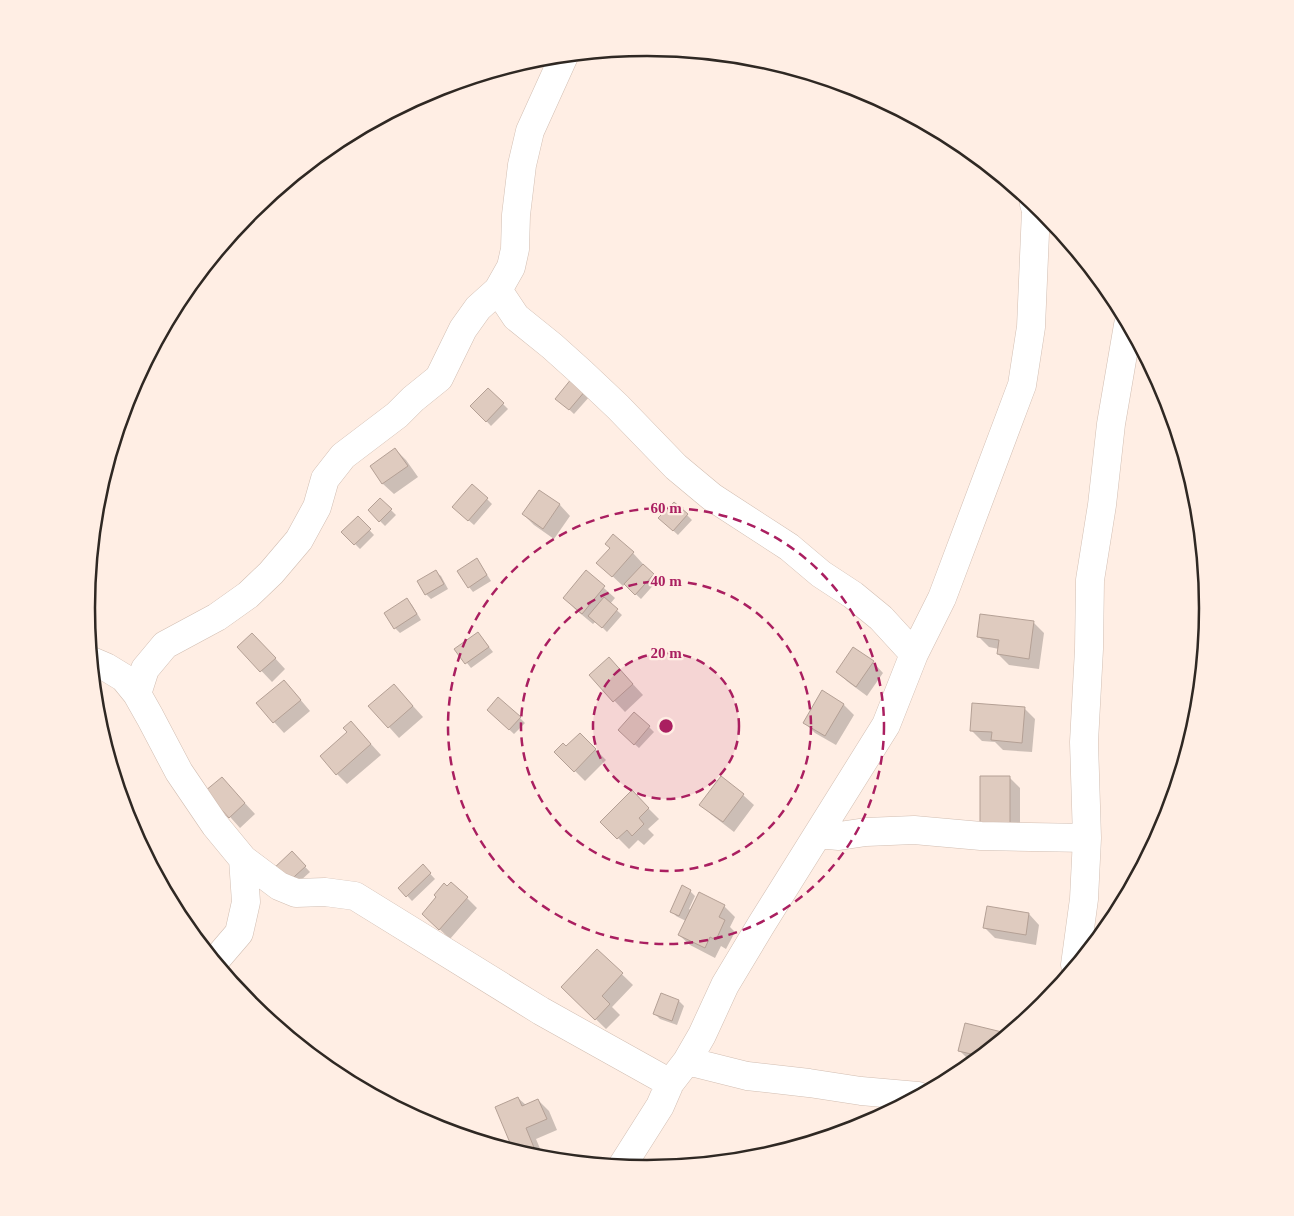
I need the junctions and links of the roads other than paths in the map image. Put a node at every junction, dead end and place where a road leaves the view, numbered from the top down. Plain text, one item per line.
1 (561, 63) edge
2 (1036, 217) edge
3 (498, 290) junction
4 (1126, 335) edge
5 (914, 654) junction
6 (98, 664) edge
7 (135, 680) junction
8 (818, 834) junction
9 (1087, 838) junction
10 (243, 859) junction
11 (1076, 954) edge
12 (219, 956) edge
13 (687, 1061) junction
14 (670, 1083) junction
15 (906, 1095) edge
16 (626, 1159) edge

1 - 3 street
2 - 5 street
3 - 5 street
3 - 7 street
4 - 9 street
5 - 8 street
6 - 7 street
7 - 10 street
8 - 9 street
8 - 13 street
9 - 11 street
10 - 12 street
10 - 14 street
13 - 14 street
13 - 15 street
14 - 16 street

